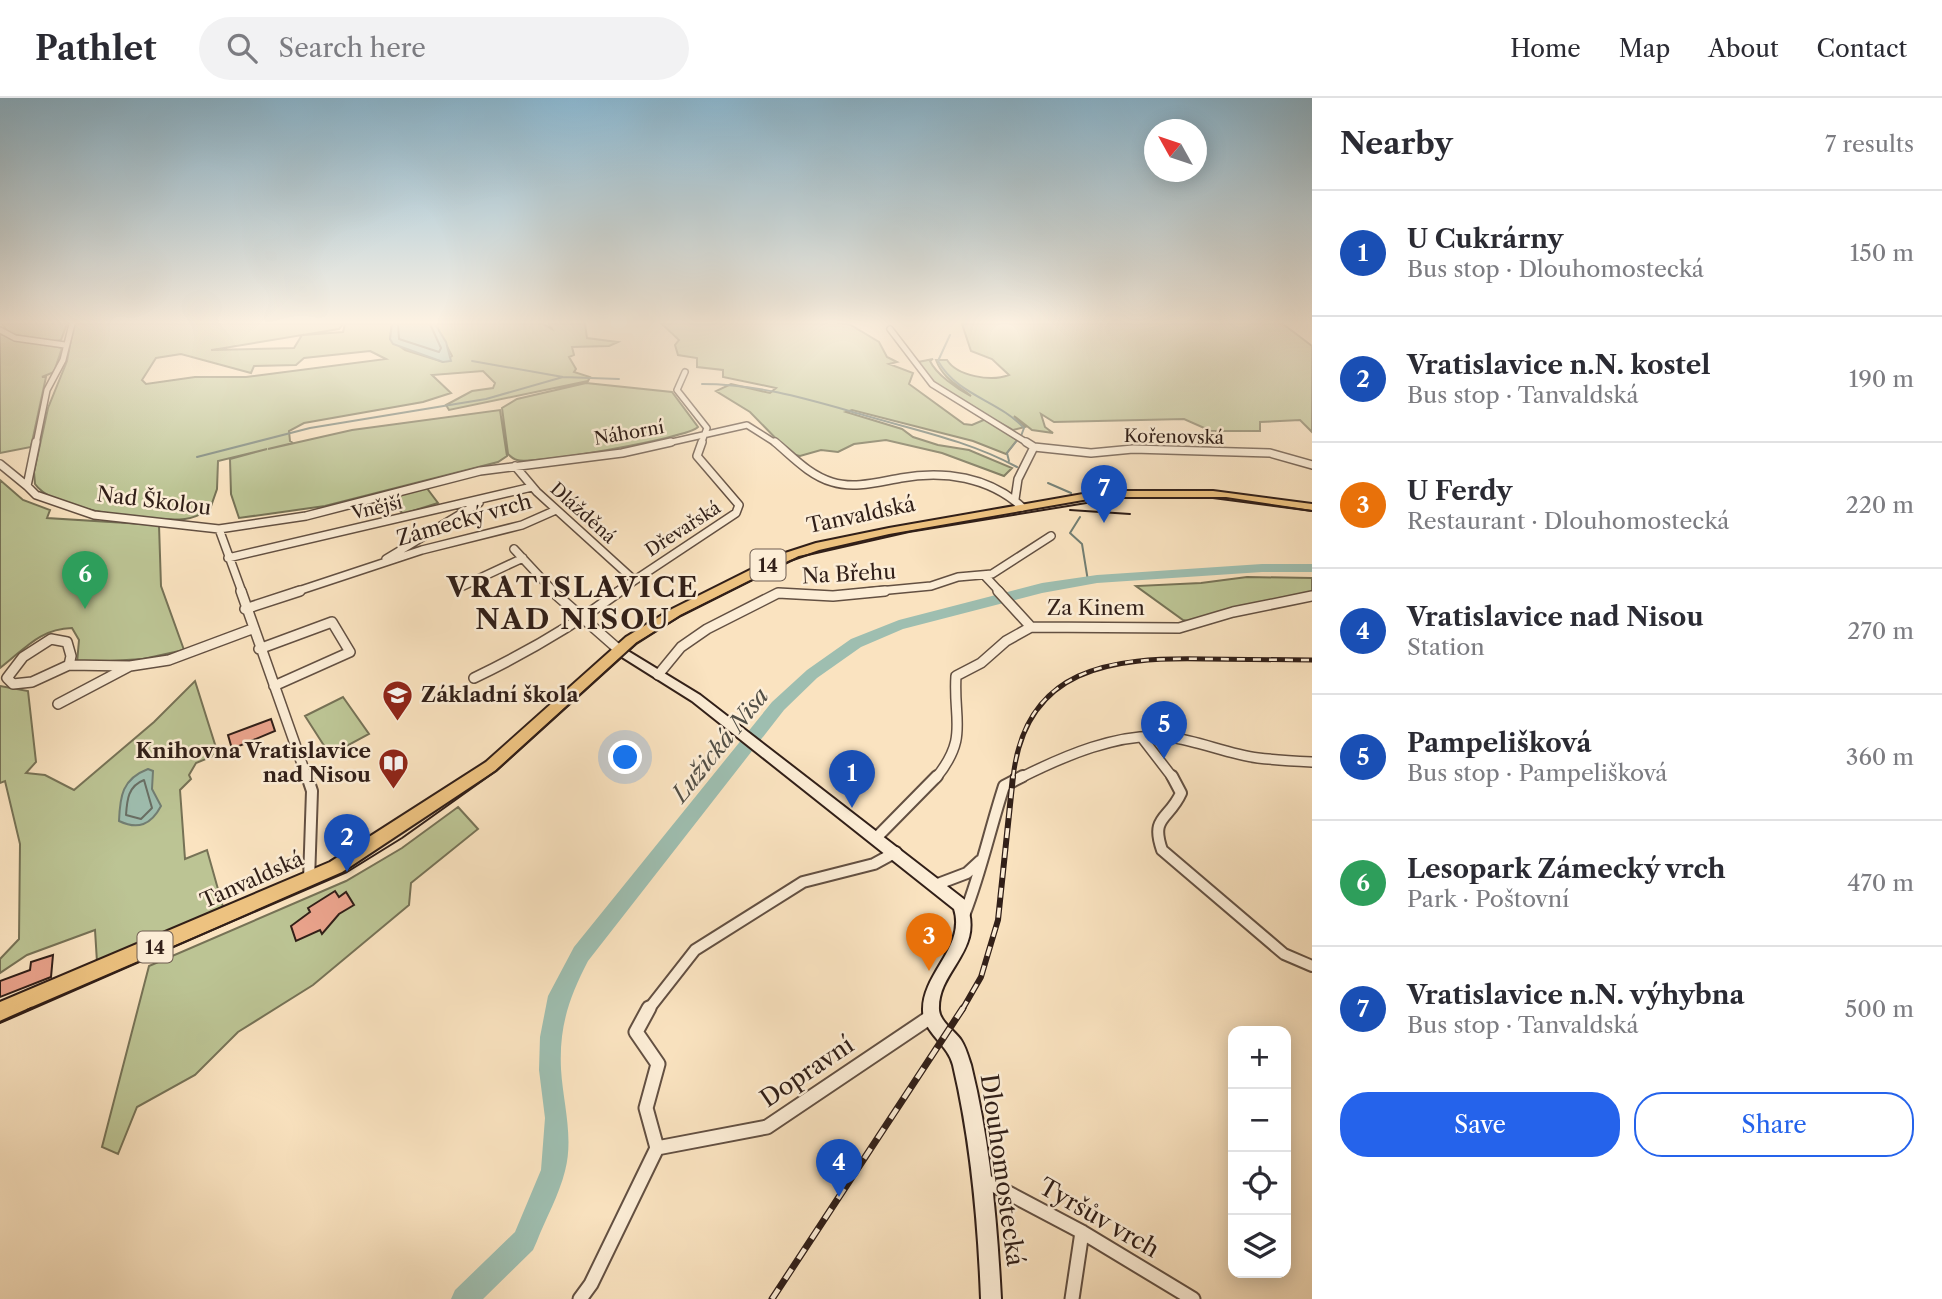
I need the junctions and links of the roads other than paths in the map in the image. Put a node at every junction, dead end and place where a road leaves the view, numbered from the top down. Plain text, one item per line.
1 (52, 380) edge
2 (681, 380) edge
3 (928, 380) edge
4 (706, 433) junction
5 (1034, 447) junction
6 (0, 464) edge
7 (1312, 465) edge
8 (515, 466) junction
9 (27, 486) junction
10 (532, 487) junction
11 (489, 497) junction
12 (1019, 503) junction
13 (1312, 507) edge
14 (556, 510) junction
15 (219, 529) junction
16 (1051, 536) dead end
17 (514, 548) dead end
18 (228, 558) junction
19 (523, 558) junction
20 (382, 563) junction
21 (984, 575) junction
22 (634, 580) junction
23 (463, 586) dead end
24 (1312, 596) edge
25 (245, 609) junction
26 (581, 619) junction
27 (1031, 627) junction
28 (252, 629) junction
29 (259, 649) junction
30 (618, 649) junction
31 (69, 665) junction
32 (130, 666) junction
33 (658, 675) junction
34 (474, 678) dead end
35 (274, 686) junction
36 (58, 704) dead end
37 (1143, 739) junction
38 (1312, 762) edge
39 (877, 837) junction
40 (896, 852) junction
41 (980, 861) junction
42 (309, 880) junction
43 (938, 884) junction
44 (965, 913) junction
45 (1312, 966) edge
46 (0, 1012) edge
47 (932, 1016) junction
48 (657, 1148) junction
49 (982, 1179) junction
50 (1082, 1232) junction
51 (580, 1299) edge
52 (992, 1299) edge
53 (1072, 1299) edge
54 (1193, 1299) edge

1 - 9 street
2 - 4 street
3 - 5 street
4 - 8 street, Náhorní
4 - 12 street, Náhorní
4 - 22 street, Dřevařská
5 - 7 street, Kořenovská
5 - 12 street
6 - 9 street, Nad Školou
8 - 10 street, Dlážděná
8 - 15 street, Náhorní
9 - 15 street, Nad Školou
10 - 11 street, Vnější
10 - 14 street, Dlážděná
11 - 18 street, Vnější
11 - 20 street, Zámecký vrch
12 - 13 main road, Tanvaldská / 14
12 - 30 main road, Tanvaldská / 14
14 - 20 street, Zámecký vrch
14 - 22 street, Dlážděná
15 - 18 street, Nad Školou
16 - 21 street, Na Břehu
17 - 19 street
18 - 25 street, Nad Školou
19 - 23 street
19 - 26 street
20 - 25 street, Zámecký vrch
21 - 27 street
21 - 33 street, Na Břehu
22 - 26 street, Dřevařská
24 - 27 street, Za Kinem
25 - 28 street, Nad Školou
26 - 30 street
26 - 34 street, Dřevařská
27 - 39 street, Za Kinem
28 - 29 street, Nad Školou
28 - 32 street
29 - 35 street, Nad Školou
29 - 35 street
30 - 33 street
30 - 42 main road, Tanvaldská / 14
31 - 31 street
31 - 32 street
32 - 36 street
33 - 39 street
35 - 42 street, Nad Školou
37 - 38 street
37 - 41 street
37 - 45 street
39 - 40 street
40 - 43 street
40 - 48 street
41 - 43 street
41 - 44 street
42 - 46 main road, Tanvaldská / 14
43 - 44 street
44 - 47 street
47 - 48 street, Dopravní
47 - 49 street, Dlouhomostecká
48 - 51 street
49 - 50 street, Tyršův vrch
49 - 52 street, Dlouhomostecká
50 - 53 street
50 - 54 street, Tyršův vrch

